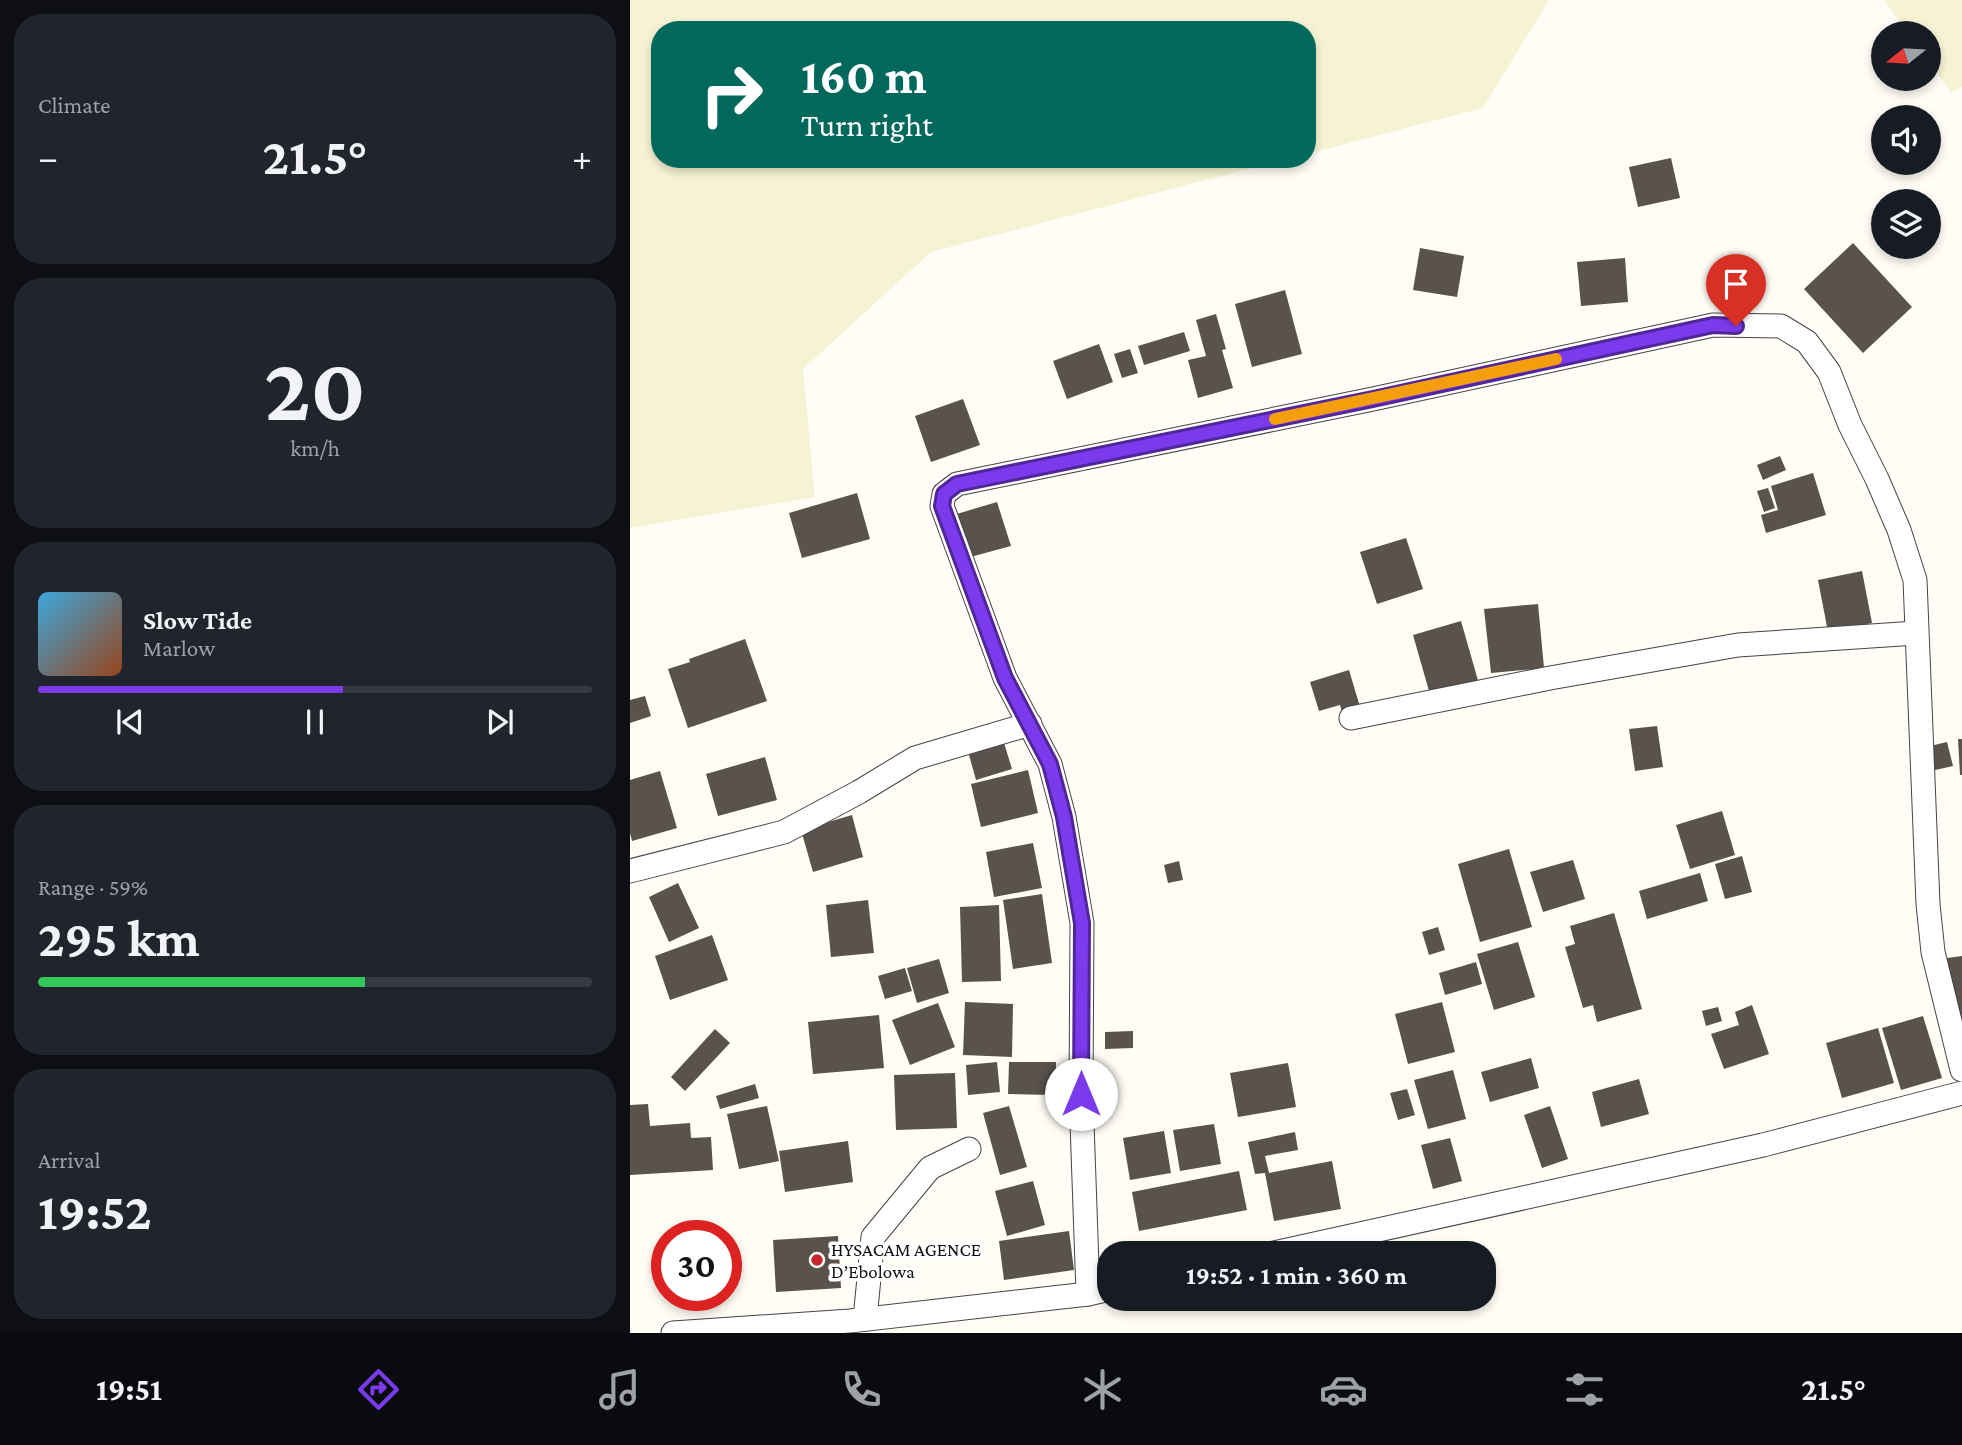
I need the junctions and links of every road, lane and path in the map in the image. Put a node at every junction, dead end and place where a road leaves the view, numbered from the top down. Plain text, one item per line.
1 (1916, 633) junction
2 (1351, 718) dead end
3 (1030, 724) junction
4 (630, 871) edge
5 (1962, 1070) edge
6 (1962, 1093) edge
7 (969, 1149) dead end
8 (1328, 1241) edge
9 (1097, 1270) edge
10 (1097, 1292) edge
11 (864, 1319) junction
12 (909, 1324) edge
13 (673, 1333) edge

1 - 2 street
1 - 3 street
1 - 5 street
3 - 4 street
3 - 9 street
6 - 8 street
7 - 11 street
10 - 12 street
11 - 12 street
11 - 13 street

